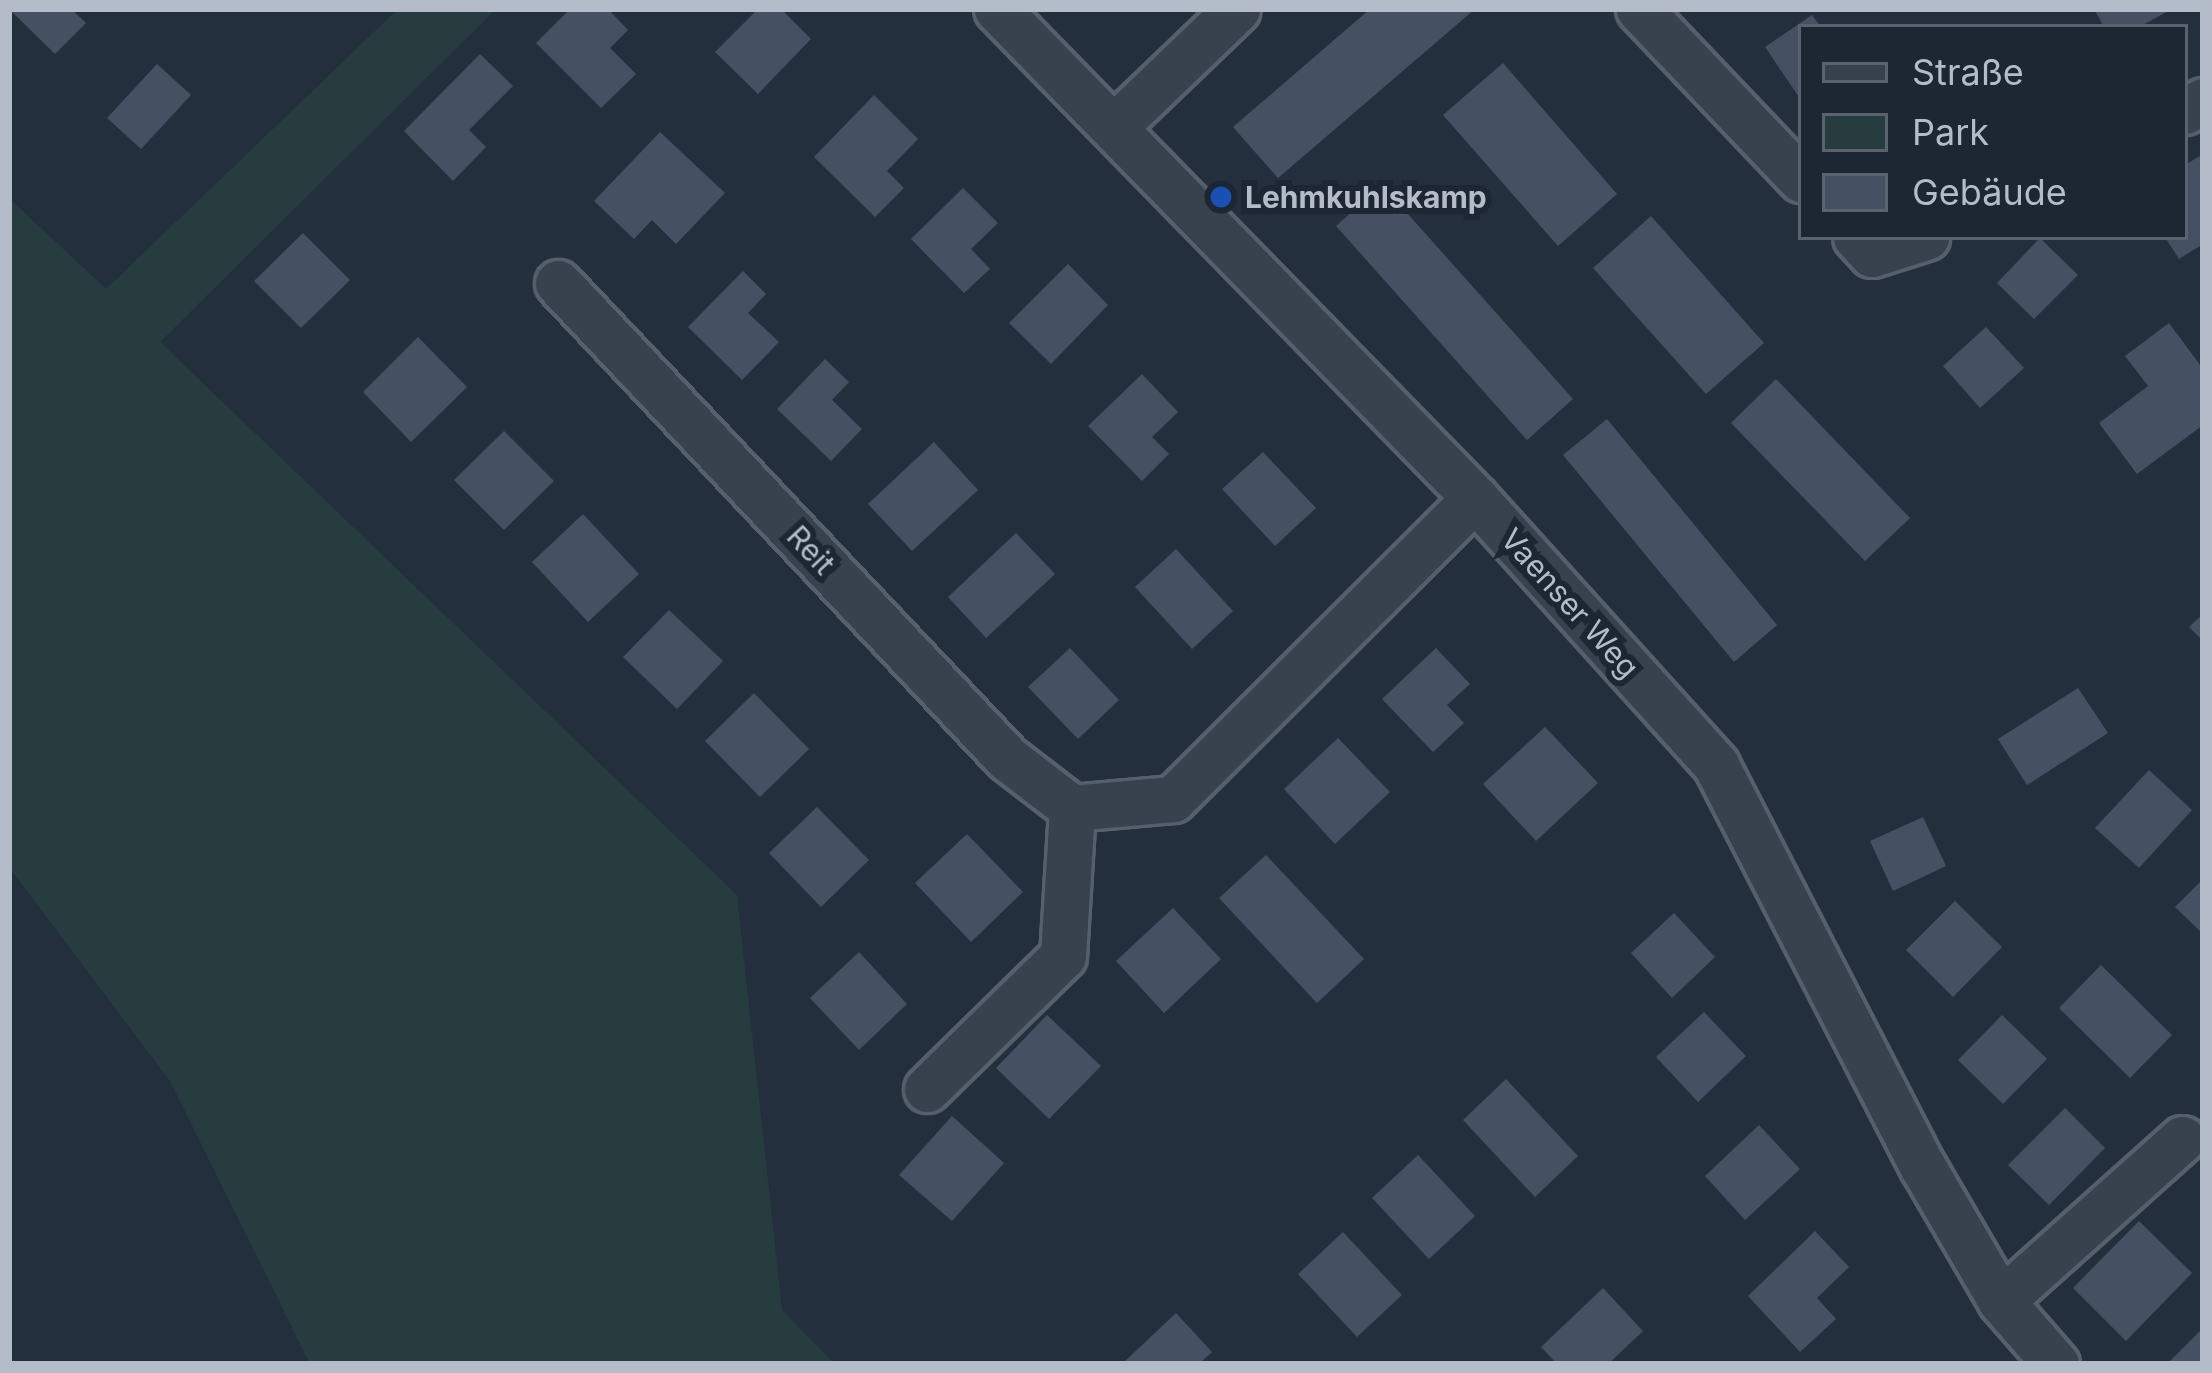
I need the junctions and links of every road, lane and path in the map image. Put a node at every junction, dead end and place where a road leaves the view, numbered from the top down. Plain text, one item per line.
1 (997, 9) edge
2 (1238, 9) edge
3 (1639, 9) edge
4 (1114, 127) junction
5 (1798, 176) edge
6 (1905, 240) edge
7 (1864, 246) edge
8 (558, 283) dead end
9 (1475, 498) junction
10 (1072, 808) junction
11 (927, 1089) dead end
12 (2182, 1139) dead end
13 (2001, 1301) junction
14 (2056, 1364) edge

1 - 4 street, Vaenser Weg
2 - 4 street
3 - 5 street
4 - 9 street, Vaenser Weg
6 - 7 street
8 - 10 street, Reit
9 - 10 street
9 - 13 street, Vaenser Weg
10 - 11 street
12 - 13 street
13 - 14 street, Vaenser Weg

